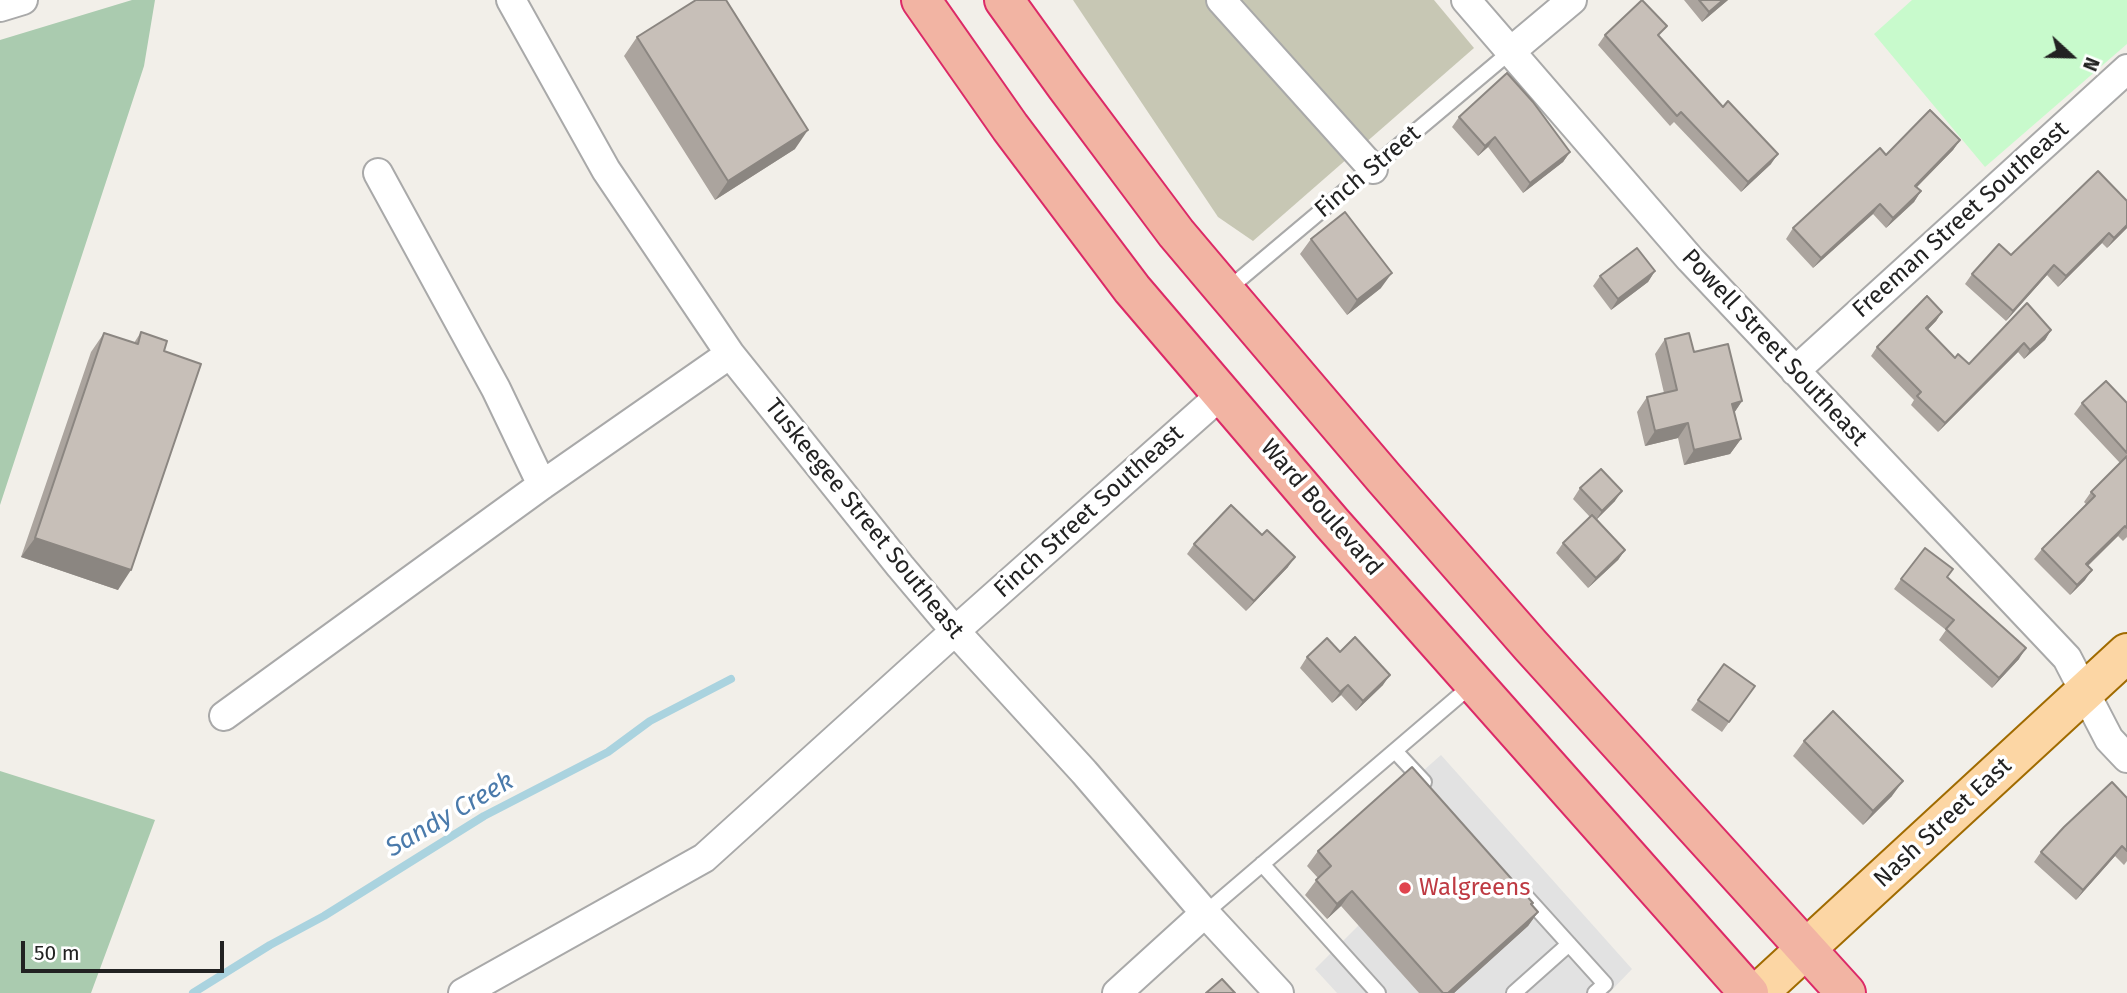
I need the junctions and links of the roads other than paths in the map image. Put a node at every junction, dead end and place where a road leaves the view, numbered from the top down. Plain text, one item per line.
1 (23, 0) edge
2 (511, 0) edge
3 (921, 0) edge
4 (1004, 0) edge
5 (1221, 0) edge
6 (1466, 0) edge
7 (1572, 0) edge
8 (0, 7) edge
9 (1510, 52) junction
10 (2127, 69) edge
11 (1373, 169) junction
12 (378, 173) dead end
13 (1225, 291) junction
14 (730, 354) junction
15 (1795, 370) junction
16 (1223, 393) junction
17 (542, 485) junction
18 (955, 631) junction
19 (2127, 653) edge
20 (1473, 684) junction
21 (2084, 692) junction
22 (224, 716) dead end
23 (1395, 751) junction
24 (2127, 758) edge
25 (1432, 791) edge
26 (1262, 864) junction
27 (1514, 883) edge
28 (1205, 913) junction
29 (1569, 944) junction
30 (1806, 950) junction
31 (463, 993) edge
32 (1117, 993) edge
33 (1279, 993) edge
34 (1378, 993) edge
35 (1514, 993) edge
36 (1595, 993) edge
37 (1749, 993) edge
38 (1758, 993) edge
39 (1846, 993) edge

1 - 8 street
2 - 14 street, Tuskeegee Street Southeast
3 - 16 highway, Ward Boulevard
4 - 13 highway
5 - 11 street
6 - 9 street, Powell Street Southeast
7 - 9 street
9 - 11 lane, Finch Street
9 - 15 street, Powell Street Southeast
10 - 15 street, Freeman Street Southeast
11 - 13 lane, Finch Street
12 - 17 street
13 - 30 highway
14 - 17 street
14 - 18 street, Tuskeegee Street Southeast
15 - 21 street, Powell Street Southeast
16 - 18 street, Finch Street Southeast
16 - 20 highway, Ward Boulevard
17 - 22 street
18 - 28 street, Tuskeegee Street Southeast
18 - 31 street, Finch Street Southeast
19 - 21 main road, Nash Street East
20 - 23 lane
20 - 37 highway, Ward Boulevard
21 - 24 street, Powell Street Southeast
21 - 30 main road, Nash Street East
23 - 25 lane
23 - 26 lane
26 - 28 lane
26 - 34 lane
27 - 29 lane
28 - 32 street
28 - 33 street, Tuskeegee Street Southeast
29 - 35 lane
29 - 36 lane
30 - 38 main road, Nash Street East
30 - 39 highway

